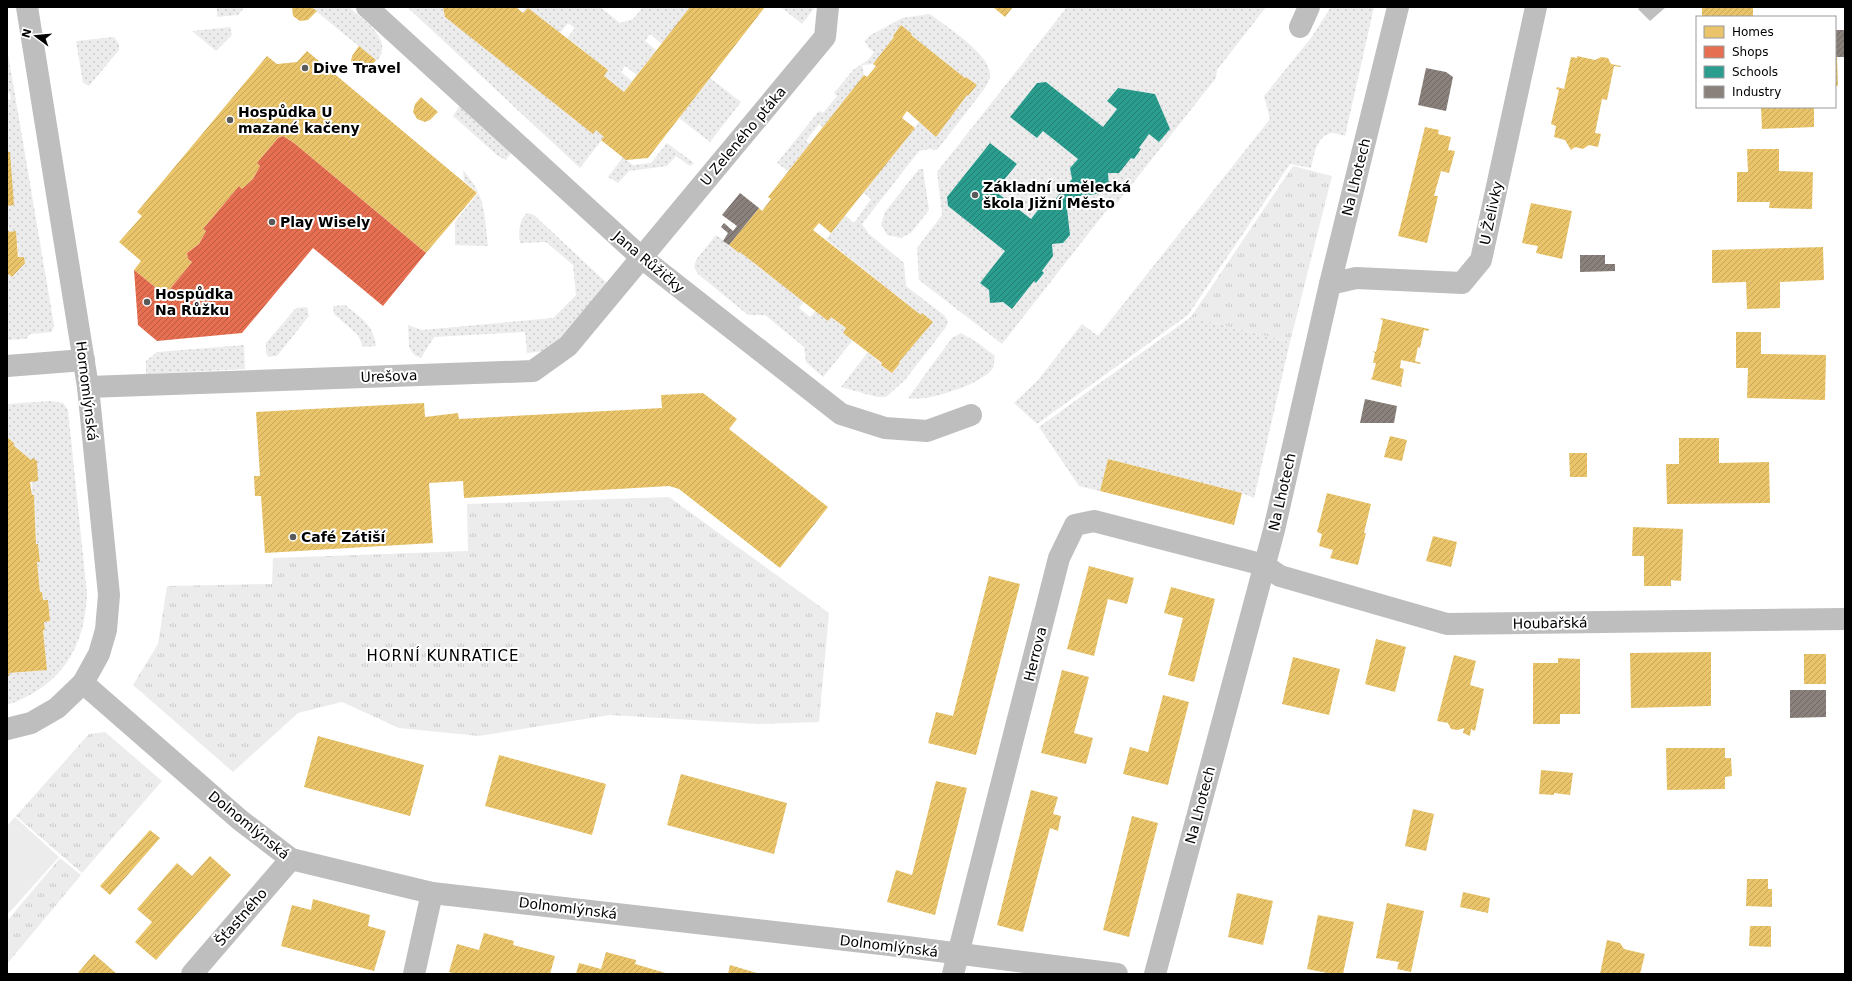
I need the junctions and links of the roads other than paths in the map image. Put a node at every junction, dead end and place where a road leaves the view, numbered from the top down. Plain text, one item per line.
1 (27, 7) edge
2 (367, 7) edge
3 (828, 7) edge
4 (1309, 7) edge
5 (1398, 7) edge
6 (1536, 7) edge
7 (1300, 27) dead end
8 (642, 258) junction
9 (1330, 284) junction
10 (84, 360) junction
11 (7, 366) edge
12 (88, 386) junction
13 (971, 415) dead end
14 (1264, 565) junction
15 (1845, 619) edge
16 (83, 683) junction
17 (7, 730) edge
18 (291, 859) junction
19 (432, 893) junction
20 (955, 964) edge
21 (192, 974) edge
22 (414, 974) edge
23 (1118, 974) edge
24 (1155, 974) edge

1 - 10 street, Hornomlýnská
2 - 8 street, Jana Růžičky
3 - 8 street, U Zeleného ptáka
4 - 7 street
5 - 9 street, Na Lhotech
6 - 9 street, U Želivky
8 - 12 street, Urešova
8 - 13 street, Jana Růžičky
9 - 14 street, Na Lhotech
10 - 11 street
10 - 12 street, Hornomlýnská
12 - 16 street, Hornomlýnská
14 - 15 street, Houbařská
14 - 20 street, Herrova
14 - 24 street, Na Lhotech
16 - 17 street, Hornomlýnská
16 - 18 street, Dolnomlýnská
18 - 19 street, Dolnomlýnská
18 - 21 street, Šťastného
19 - 20 street, Dolnomlýnská
19 - 22 street
20 - 23 street, Dolnomlýnská

